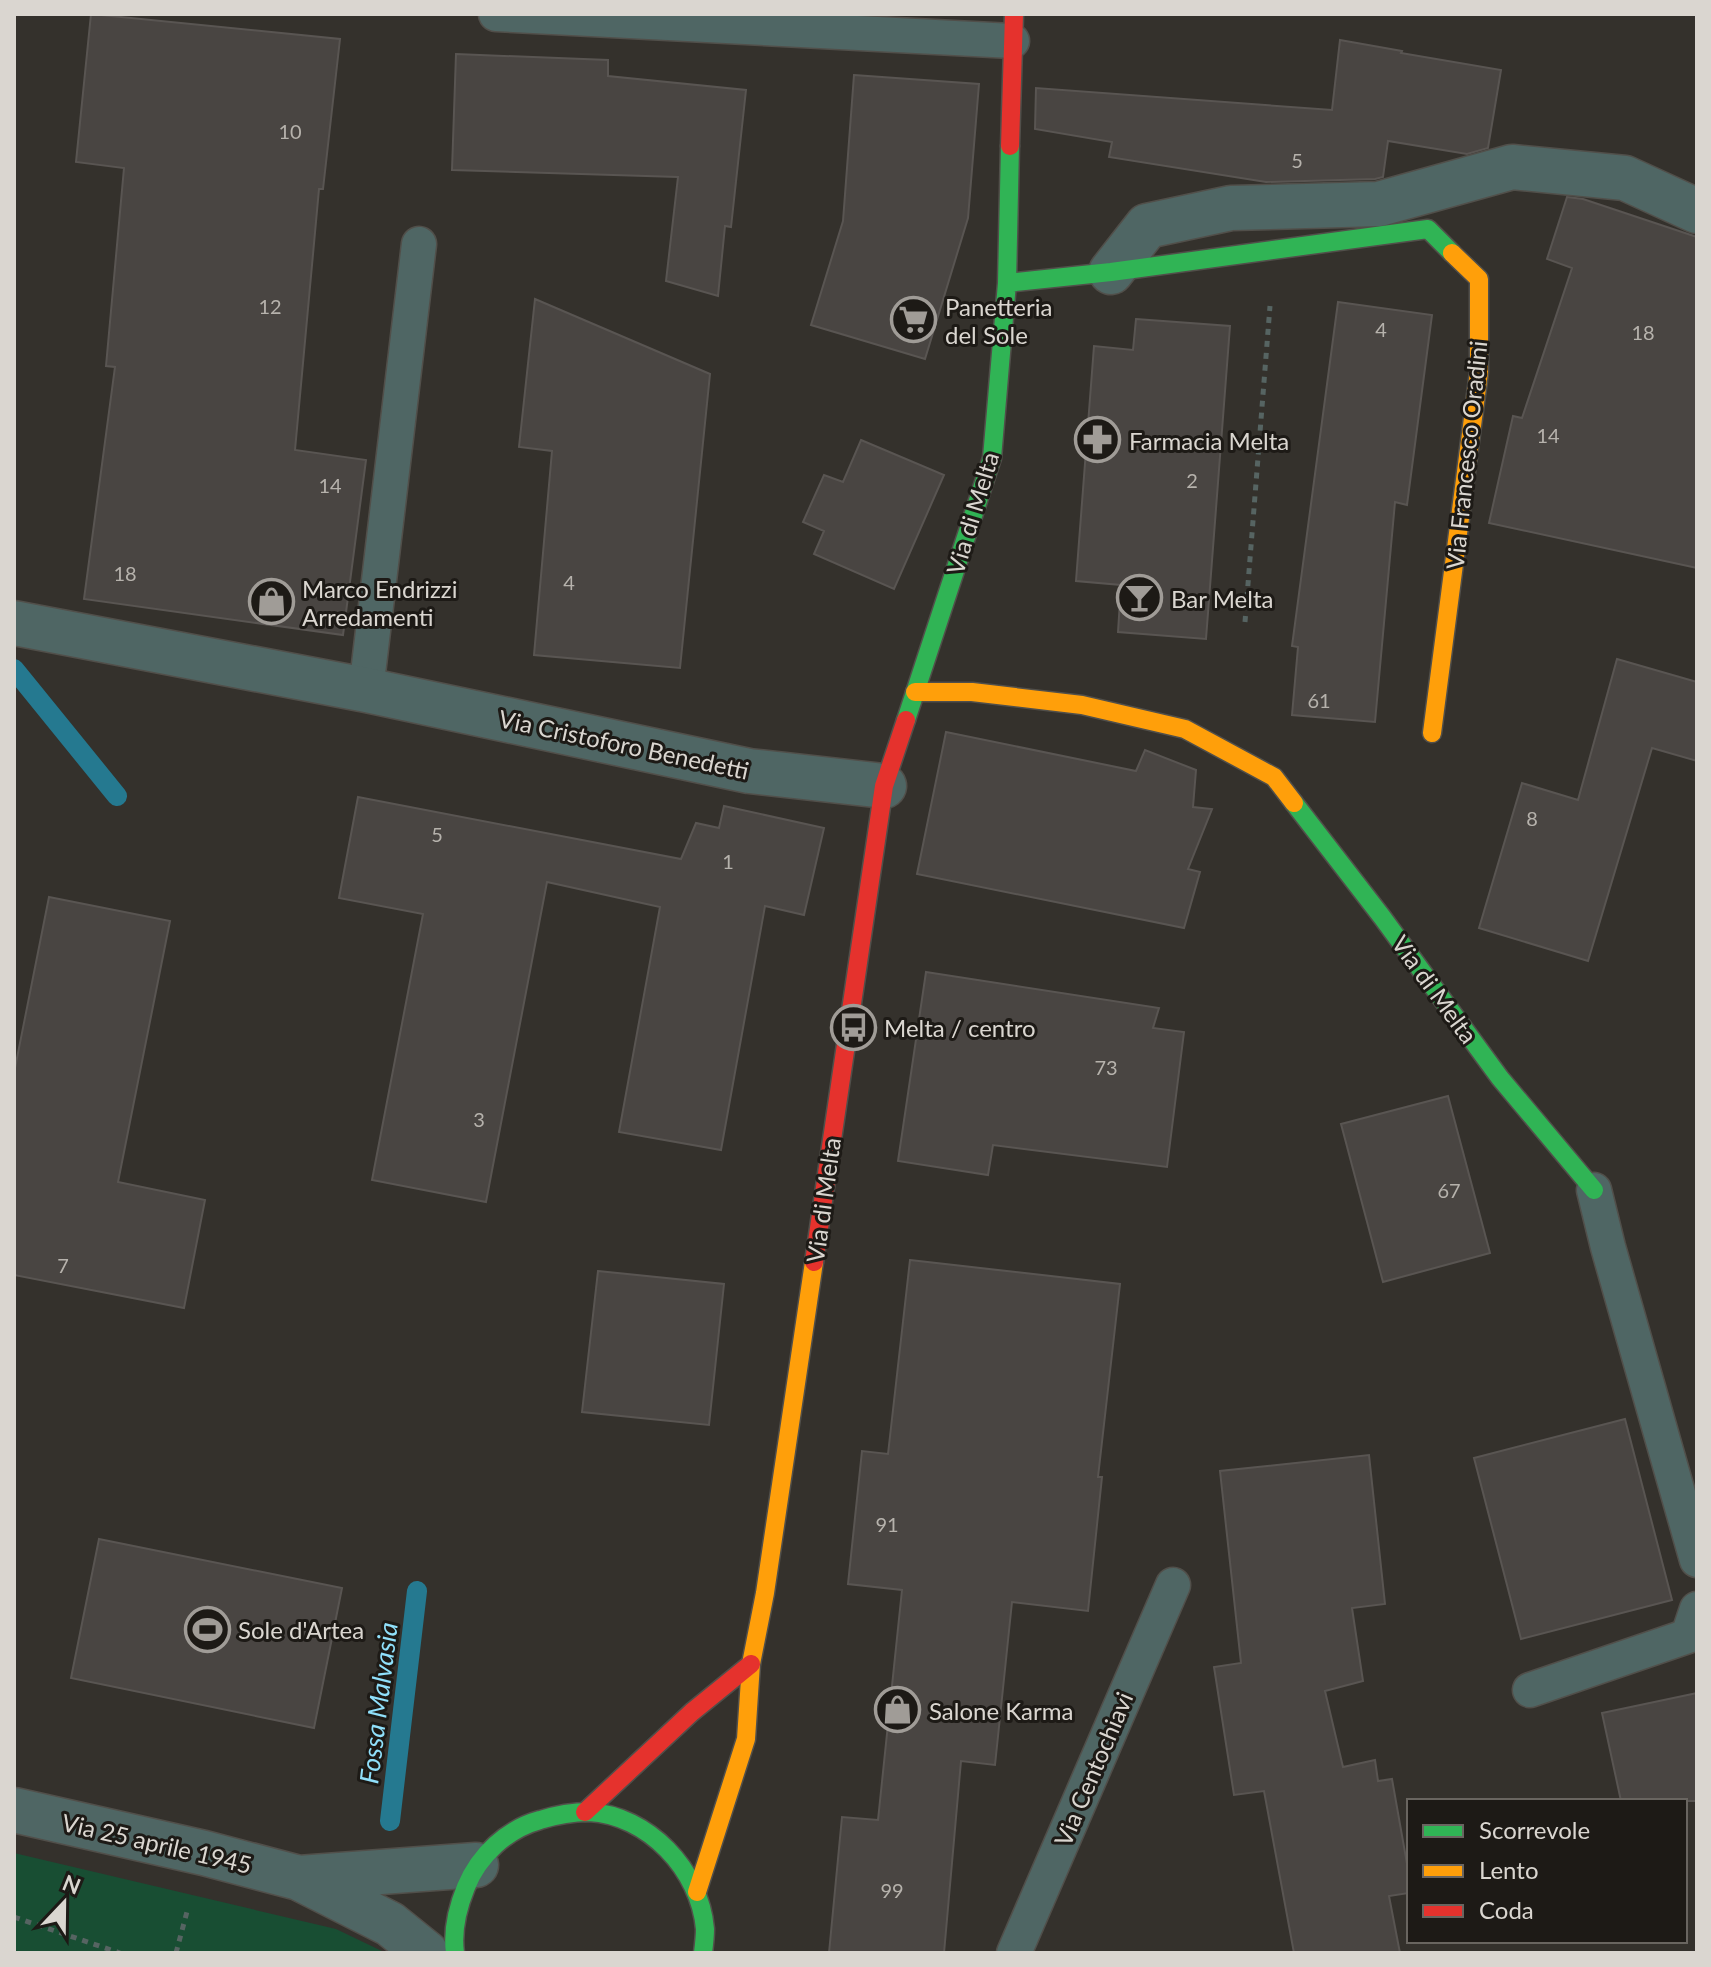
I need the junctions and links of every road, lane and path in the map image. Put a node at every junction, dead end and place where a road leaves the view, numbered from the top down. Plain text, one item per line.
1 (496, 14) edge
2 (1013, 28) edge
3 (1697, 211) edge
4 (419, 244) dead end
5 (1111, 272) junction
6 (1007, 283) junction
7 (1264, 367) dead end
8 (1245, 622) dead end
9 (27, 626) edge
10 (366, 690) junction
11 (915, 692) junction
12 (1432, 733) dead end
13 (884, 786) junction
14 (1594, 1190) joint
15 (1697, 1560) edge
16 (1173, 1585) dead end
17 (1697, 1609) edge
18 (751, 1664) junction
19 (1530, 1690) dead end
20 (14, 1810) edge
21 (585, 1812) junction
22 (476, 1865) junction
23 (299, 1878) junction
24 (697, 1892) junction
25 (190, 1902) dead end
26 (14, 1917) edge
27 (120, 1953) edge
28 (176, 1953) edge
29 (426, 1953) edge
30 (455, 1953) edge
31 (703, 1953) edge
32 (1014, 1953) edge

1 - 2 lane, Via di Melta
2 - 6 street, Via di Melta
3 - 5 street
4 - 10 lane
5 - 6 street, Via Francesco Oradini
5 - 12 street, Via Francesco Oradini
6 - 11 street, Via di Melta
7 - 8 path
9 - 10 street, Via Cristoforo Benedetti
10 - 13 street, Via Cristoforo Benedetti
11 - 13 street, Via di Melta
11 - 14 street, Via di Melta
13 - 18 street, Via di Melta
14 - 15 lane, Via di Melta
16 - 32 lane, Via Centochiavi
17 - 19 lane
18 - 21 street
18 - 24 street, Via di Melta
20 - 23 street, Via 25 aprile 1945
21 - 22 street, Via di Melta
21 - 24 street, Via di Melta
22 - 23 street, Via 25 aprile 1945
22 - 30 street, Via di Melta
23 - 29 street, Via 25 aprile 1945
24 - 31 street, Via di Melta
25 - 28 path
26 - 27 path

